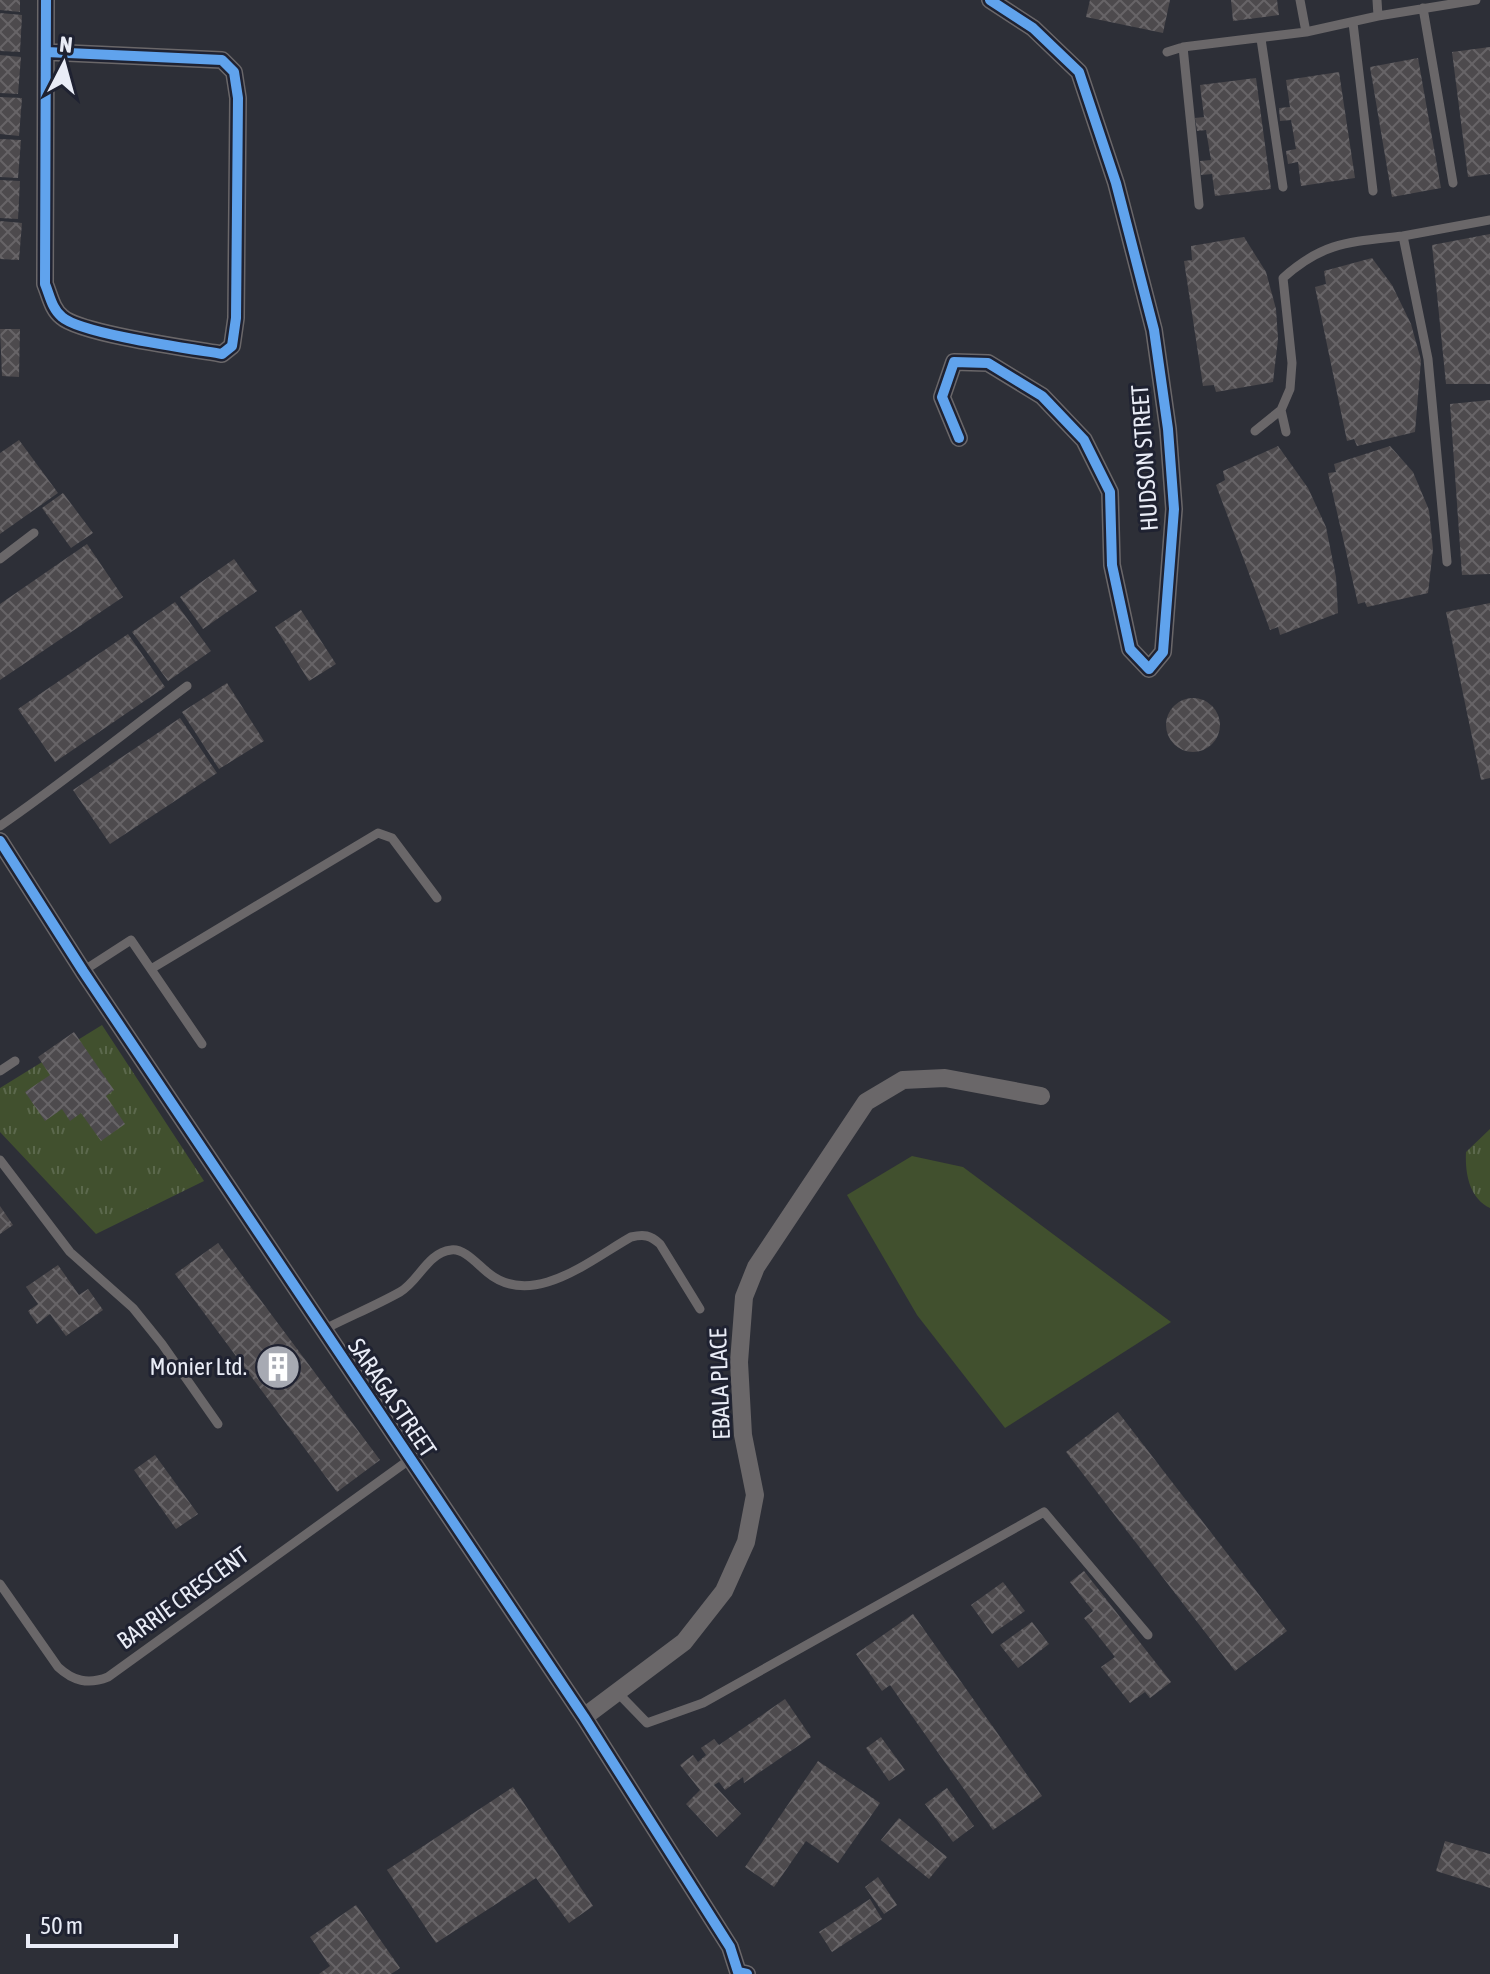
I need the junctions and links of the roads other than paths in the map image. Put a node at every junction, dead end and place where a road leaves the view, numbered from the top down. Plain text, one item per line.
1 (46, 0) edge
2 (990, 0) edge
3 (1300, 0) edge
4 (1377, 0) edge
5 (1476, 0) edge
6 (1461, 1) edge
7 (1423, 8) junction
8 (1378, 16) junction
9 (1353, 23) junction
10 (1306, 32) junction
11 (1261, 39) junction
12 (1183, 47) junction
13 (46, 52) junction
14 (1167, 52) dead end
15 (1453, 183) dead end
16 (1283, 187) dead end
17 (1373, 191) dead end
18 (1199, 205) dead end
19 (1490, 220) edge
20 (1403, 236) junction
21 (1281, 410) junction
22 (1255, 431) dead end
23 (1286, 432) dead end
24 (959, 438) dead end
25 (34, 533) dead end
26 (0, 559) edge
27 (1447, 562) dead end
28 (187, 686) dead end
29 (0, 826) edge
30 (0, 841) edge
31 (437, 898) dead end
32 (151, 969) junction
33 (83, 971) junction
34 (202, 1044) dead end
35 (15, 1061) dead end
36 (0, 1071) edge
37 (1041, 1096) dead end
38 (0, 1160) edge
39 (700, 1309) dead end
40 (323, 1330) junction
41 (218, 1424) dead end
42 (409, 1460) junction
43 (0, 1584) edge
44 (1148, 1635) dead end
45 (617, 1692) junction
46 (584, 1717) junction
47 (741, 1973) edge

1 - 13 street
2 - 24 street, HUDSON STREET
3 - 10 lane
4 - 8 lane
5 - 6 lane
6 - 7 lane
7 - 8 lane
7 - 15 lane
8 - 9 lane
9 - 10 lane
9 - 17 lane
10 - 11 lane
11 - 12 lane
11 - 16 lane
12 - 14 lane
12 - 18 lane
13 - 13 street
19 - 20 lane
20 - 21 lane
20 - 27 lane
21 - 22 lane
21 - 23 lane
25 - 26 lane
28 - 29 lane
30 - 33 street, SARAGA STREET
31 - 32 lane
32 - 33 lane
32 - 34 lane
33 - 40 street, SARAGA STREET
35 - 36 lane
37 - 45 street, EBALA PLACE
38 - 41 lane
39 - 40 lane
40 - 42 street, SARAGA STREET
42 - 43 lane, BARRIE CRESCENT
42 - 46 street, SARAGA STREET
44 - 45 lane
45 - 46 street, EBALA PLACE
46 - 47 street, SARAGA STREET

